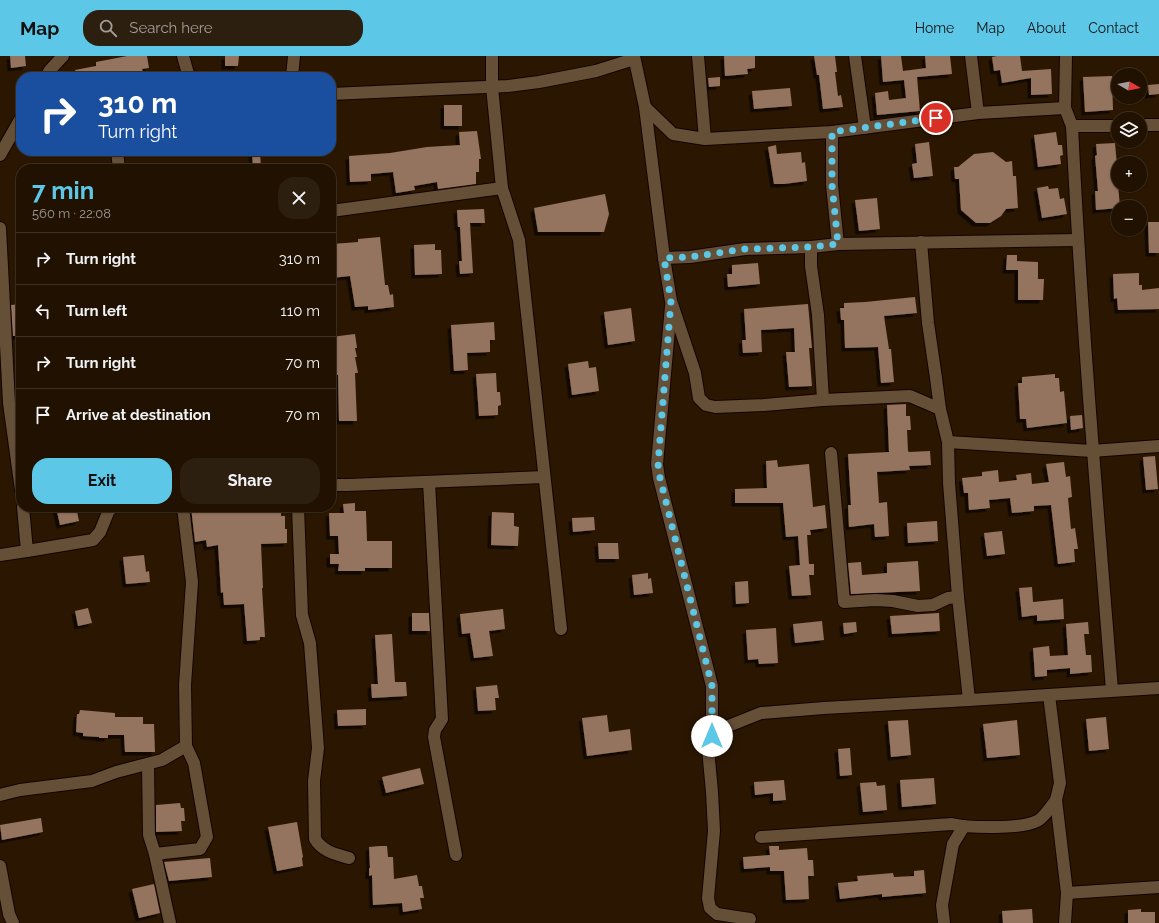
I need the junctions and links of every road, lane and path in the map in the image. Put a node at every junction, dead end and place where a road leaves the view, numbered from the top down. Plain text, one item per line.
1 (63, 56) edge
2 (183, 56) edge
3 (294, 56) edge
4 (492, 56) edge
5 (698, 56) edge
6 (855, 56) edge
7 (971, 56) edge
8 (1066, 56) edge
9 (634, 57) edge
10 (49, 72) edge
11 (188, 72) edge
12 (292, 72) edge
13 (492, 87) junction
14 (336, 94) edge
15 (645, 107) junction
16 (1065, 108) junction
17 (978, 113) junction
18 (1159, 124) edge
19 (1147, 125) edge
20 (1072, 126) junction
21 (1111, 126) edge
22 (16, 127) edge
23 (865, 128) junction
24 (832, 132) junction
25 (705, 139) junction
26 (0, 155) edge
27 (502, 188) junction
28 (336, 210) edge
29 (0, 228) edge
30 (1077, 240) junction
31 (921, 242) junction
32 (838, 244) junction
33 (811, 247) junction
34 (664, 258) junction
35 (671, 301) junction
36 (822, 400) junction
37 (940, 409) junction
38 (948, 442) junction
39 (1159, 446) edge
40 (16, 450) edge
41 (1092, 451) junction
42 (831, 453) dead end
43 (544, 476) junction
44 (429, 482) junction
45 (336, 485) edge
46 (24, 512) edge
47 (108, 512) edge
48 (184, 512) edge
49 (298, 512) edge
50 (28, 551) junction
51 (0, 555) edge
52 (958, 597) junction
53 (561, 629) dead end
54 (1159, 688) edge
55 (1112, 690) junction
56 (1049, 695) junction
57 (969, 700) junction
58 (712, 736) junction
59 (186, 746) junction
60 (148, 764) junction
61 (0, 795) edge
62 (1056, 800) junction
63 (964, 826) junction
64 (761, 837) dead end
65 (155, 854) junction
66 (456, 855) dead end
67 (349, 858) dead end
68 (0, 866) edge
69 (1159, 887) edge
70 (1066, 893) junction
71 (750, 919) dead end
72 (13, 923) edge
73 (170, 923) edge
74 (944, 923) edge
75 (1065, 923) edge

1 - 10 street
2 - 11 street
3 - 12 street
4 - 13 street
5 - 25 street
6 - 23 street
7 - 17 street
8 - 16 street
9 - 13 street
9 - 15 street
13 - 14 street
13 - 27 street
15 - 25 street
15 - 34 street
16 - 17 street
16 - 20 street
17 - 23 street
18 - 19 street
20 - 21 street
20 - 30 street
22 - 26 street
23 - 24 street
24 - 25 street
24 - 32 street
27 - 28 street
27 - 43 street
29 - 40 street
30 - 31 street
30 - 41 street
31 - 32 street
31 - 37 street
32 - 33 street
33 - 34 street
33 - 36 street
34 - 35 street
35 - 36 street
35 - 58 street
36 - 37 street
37 - 38 street
38 - 41 street
38 - 52 street
39 - 41 street
41 - 55 street
42 - 52 street
43 - 44 street
43 - 53 street
44 - 45 street
44 - 66 street
46 - 50 street
47 - 50 street
48 - 59 street
49 - 67 street
50 - 51 street
52 - 57 street
54 - 55 street
55 - 56 street
56 - 57 street
56 - 62 street
57 - 58 street
58 - 71 street
59 - 60 street
59 - 65 street
60 - 61 street
60 - 65 street
62 - 63 street
62 - 70 street
63 - 64 street
63 - 74 street
65 - 73 street
68 - 72 street
69 - 70 street
70 - 75 street

